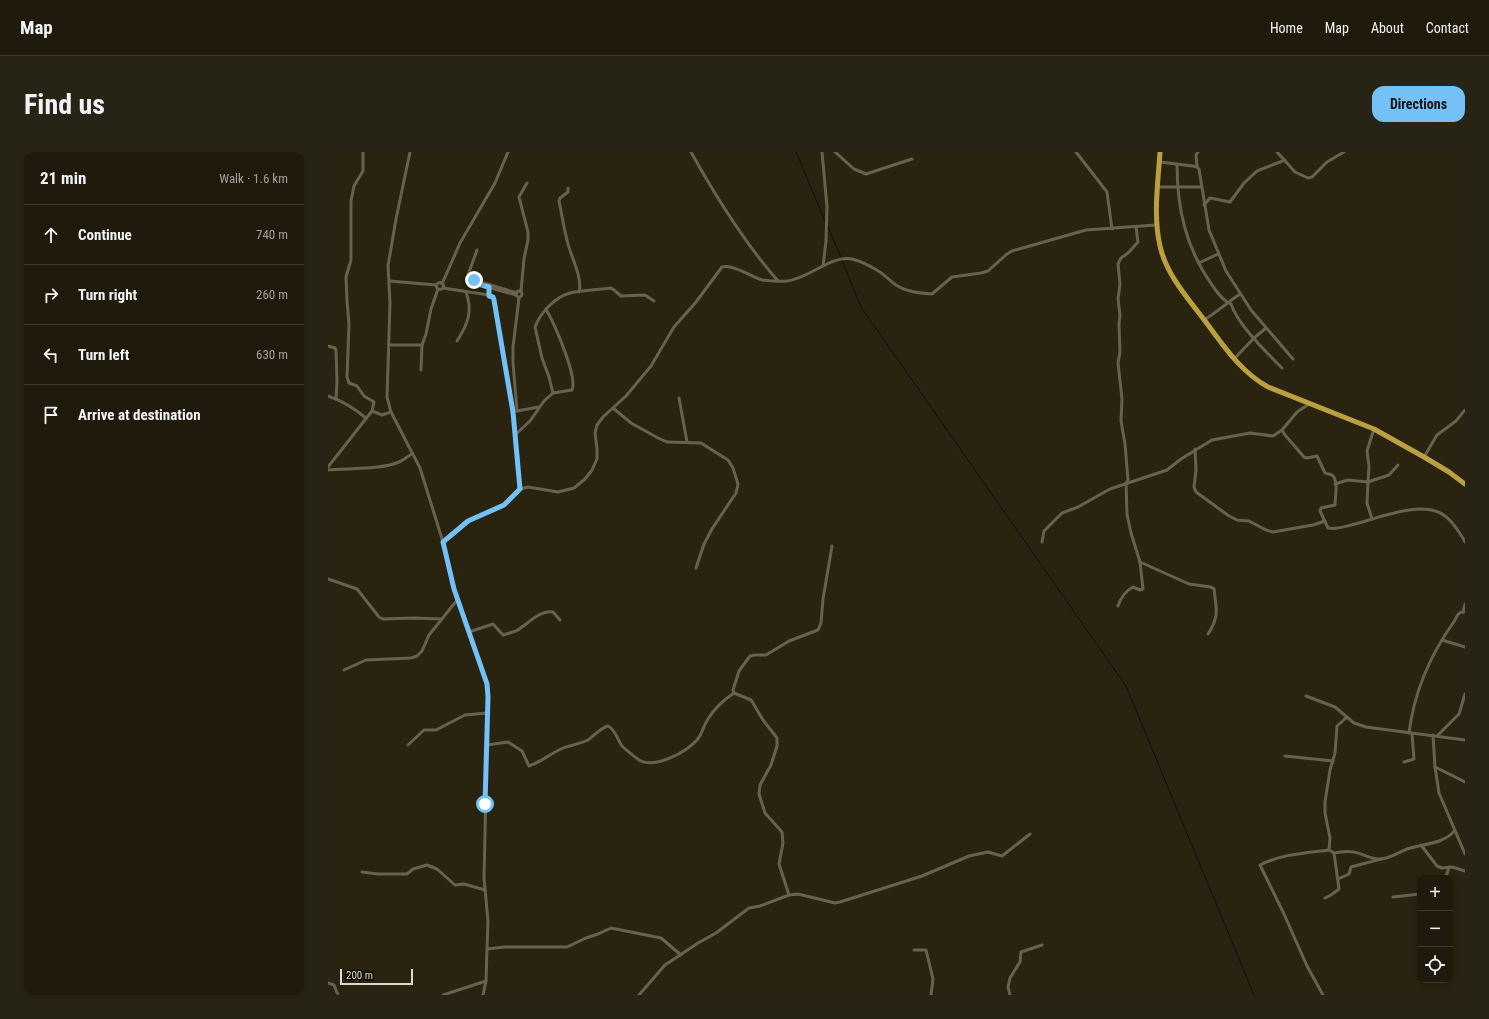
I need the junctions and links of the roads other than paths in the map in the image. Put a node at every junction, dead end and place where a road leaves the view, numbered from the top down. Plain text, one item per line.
1 (363, 152) edge
2 (410, 152) edge
3 (508, 152) edge
4 (691, 152) edge
5 (822, 152) edge
6 (835, 152) edge
7 (1077, 152) edge
8 (1160, 152) edge
9 (1198, 152) edge
10 (1277, 152) edge
11 (1344, 152) edge
12 (912, 158) dead end
13 (1285, 160) junction
14 (1160, 162) junction
15 (1177, 164) junction
16 (1197, 167) junction
17 (527, 184) dead end
18 (1158, 187) junction
19 (1178, 187) junction
20 (1200, 187) junction
21 (568, 188) dead end
22 (1204, 205) junction
23 (1156, 225) junction
24 (1136, 227) junction
25 (1112, 229) junction
26 (477, 250) dead end
27 (1218, 254) junction
28 (1199, 263) junction
29 (823, 266) junction
30 (471, 280) junction
31 (778, 280) junction
32 (390, 281) junction
33 (442, 284) junction
34 (437, 287) junction
35 (489, 287) junction
36 (443, 288) junction
37 (466, 292) junction
38 (579, 292) junction
39 (518, 294) junction
40 (1240, 294) junction
41 (489, 296) junction
42 (654, 301) dead end
43 (1227, 303) junction
44 (546, 310) junction
45 (1204, 320) junction
46 (1266, 328) junction
47 (1254, 338) junction
48 (458, 341) dead end
49 (389, 345) junction
50 (422, 345) junction
51 (328, 346) edge
52 (1234, 359) junction
53 (1293, 359) dead end
54 (1282, 368) dead end
55 (421, 370) dead end
56 (553, 393) junction
57 (328, 396) edge
58 (679, 398) dead end
59 (336, 399) junction
60 (1309, 404) junction
61 (539, 407) junction
62 (613, 408) junction
63 (1465, 410) edge
64 (372, 411) junction
65 (518, 411) junction
66 (391, 412) junction
67 (513, 412) junction
68 (366, 418) junction
69 (1374, 429) junction
70 (1282, 430) junction
71 (516, 434) junction
72 (687, 442) junction
73 (1195, 449) junction
74 (412, 454) junction
75 (1424, 457) junction
76 (1398, 465) dead end
77 (328, 467) edge
78 (328, 470) edge
79 (1368, 482) junction
80 (1126, 483) junction
81 (1335, 484) junction
82 (1465, 484) edge
83 (520, 489) junction
84 (1372, 519) junction
85 (1325, 521) junction
86 (443, 542) junction
87 (1042, 542) dead end
88 (1465, 542) edge
89 (832, 546) dead end
90 (1140, 562) junction
91 (696, 568) dead end
92 (328, 579) edge
93 (458, 599) junction
94 (1465, 604) edge
95 (1118, 606) dead end
96 (1464, 612) edge
97 (441, 619) junction
98 (560, 620) dead end
99 (470, 632) junction
100 (1208, 634) dead end
101 (1442, 640) junction
102 (1465, 647) edge
103 (344, 670) dead end
104 (734, 693) junction
105 (1465, 694) edge
106 (1306, 696) dead end
107 (1464, 704) edge
108 (487, 713) junction
109 (1347, 717) junction
110 (1411, 734) junction
111 (1435, 735) junction
112 (1465, 740) edge
113 (487, 744) junction
114 (408, 745) dead end
115 (1285, 756) dead end
116 (1333, 761) junction
117 (1404, 762) dead end
118 (1435, 767) junction
119 (1465, 782) edge
120 (1455, 830) junction
121 (1030, 834) dead end
122 (1421, 845) junction
123 (1329, 850) junction
124 (1334, 853) junction
125 (1465, 854) edge
126 (1381, 859) junction
127 (1449, 867) junction
128 (1465, 871) edge
129 (362, 872) dead end
130 (1446, 875) edge
131 (1338, 879) junction
132 (486, 890) junction
133 (1417, 894) edge
134 (789, 895) junction
135 (1393, 897) dead end
136 (1325, 898) dead end
137 (1042, 945) dead end
138 (487, 949) junction
139 (914, 950) dead end
140 (681, 955) junction
141 (486, 981) junction
142 (328, 984) edge
143 (338, 995) edge
144 (443, 995) edge
145 (483, 995) edge
146 (639, 995) edge
147 (931, 995) edge
148 (1010, 995) edge
149 (1323, 995) edge

1 - 64 street
2 - 32 street
3 - 33 street
4 - 31 street
5 - 29 street
6 - 12 street
7 - 25 street
8 - 14 highway
9 - 16 street
10 - 13 street
11 - 13 street
13 - 22 street
14 - 15 street
14 - 18 highway
15 - 16 street
15 - 19 street
16 - 20 street
17 - 39 street
18 - 19 street
18 - 23 highway
19 - 20 street
19 - 28 street
20 - 22 street
21 - 38 street
22 - 27 street
23 - 24 street
23 - 45 highway
24 - 25 street
24 - 80 street
25 - 29 street
26 - 30 street
27 - 28 street
27 - 40 street
28 - 43 street
29 - 31 street
30 - 35 street
30 - 39 street
31 - 62 street
32 - 34 street
32 - 49 street
33 - 34 street
33 - 36 street
34 - 36 street
34 - 50 street
35 - 39 street
35 - 41 street
36 - 37 street
37 - 41 street
37 - 48 street
38 - 42 street
38 - 44 street
39 - 65 street
40 - 43 street
40 - 46 street
41 - 67 street
43 - 45 street
43 - 47 street
44 - 56 street
44 - 56 street
45 - 52 highway
46 - 47 street
46 - 53 street
47 - 52 street
47 - 54 street
49 - 50 street
49 - 66 street
50 - 55 street
51 - 59 street
52 - 60 highway
56 - 61 street
57 - 59 street
58 - 72 street
59 - 68 street
60 - 69 highway
60 - 70 street
61 - 65 street
61 - 71 street
62 - 72 street
62 - 83 street
63 - 75 street
64 - 66 street
64 - 68 street
65 - 67 street
66 - 74 street
67 - 71 street
68 - 77 street
69 - 75 highway
69 - 79 street
70 - 73 street
70 - 81 street
71 - 83 street
72 - 91 street
73 - 80 street
73 - 85 street
74 - 78 street
74 - 86 street
75 - 82 highway
76 - 79 street
79 - 81 street
79 - 84 street
80 - 87 street
80 - 90 street
81 - 85 street
83 - 86 street
84 - 85 street
84 - 88 street
86 - 93 street
89 - 104 street
90 - 95 street
90 - 100 street
92 - 97 street
93 - 97 street
93 - 99 street
94 - 96 street
96 - 101 street
97 - 103 street
98 - 99 street
99 - 108 street
101 - 102 street
101 - 110 street
104 - 113 street
104 - 134 street
105 - 107 street
106 - 109 street
107 - 111 street
108 - 113 street
108 - 114 street
109 - 110 street
109 - 116 street
110 - 111 street
110 - 117 street
111 - 112 street
111 - 118 street
113 - 132 street
115 - 116 street
116 - 123 street
118 - 119 street
118 - 120 street
120 - 122 street
120 - 125 street
121 - 134 street
122 - 126 street
122 - 127 street
123 - 124 street
123 - 149 street
124 - 126 street
124 - 131 street
126 - 131 street
127 - 128 street
127 - 130 street
129 - 132 street
131 - 136 street
132 - 138 street
133 - 135 street
134 - 140 street
137 - 148 street
138 - 140 street
138 - 141 street
139 - 147 street
140 - 146 street
141 - 144 street
141 - 145 street
142 - 143 street

